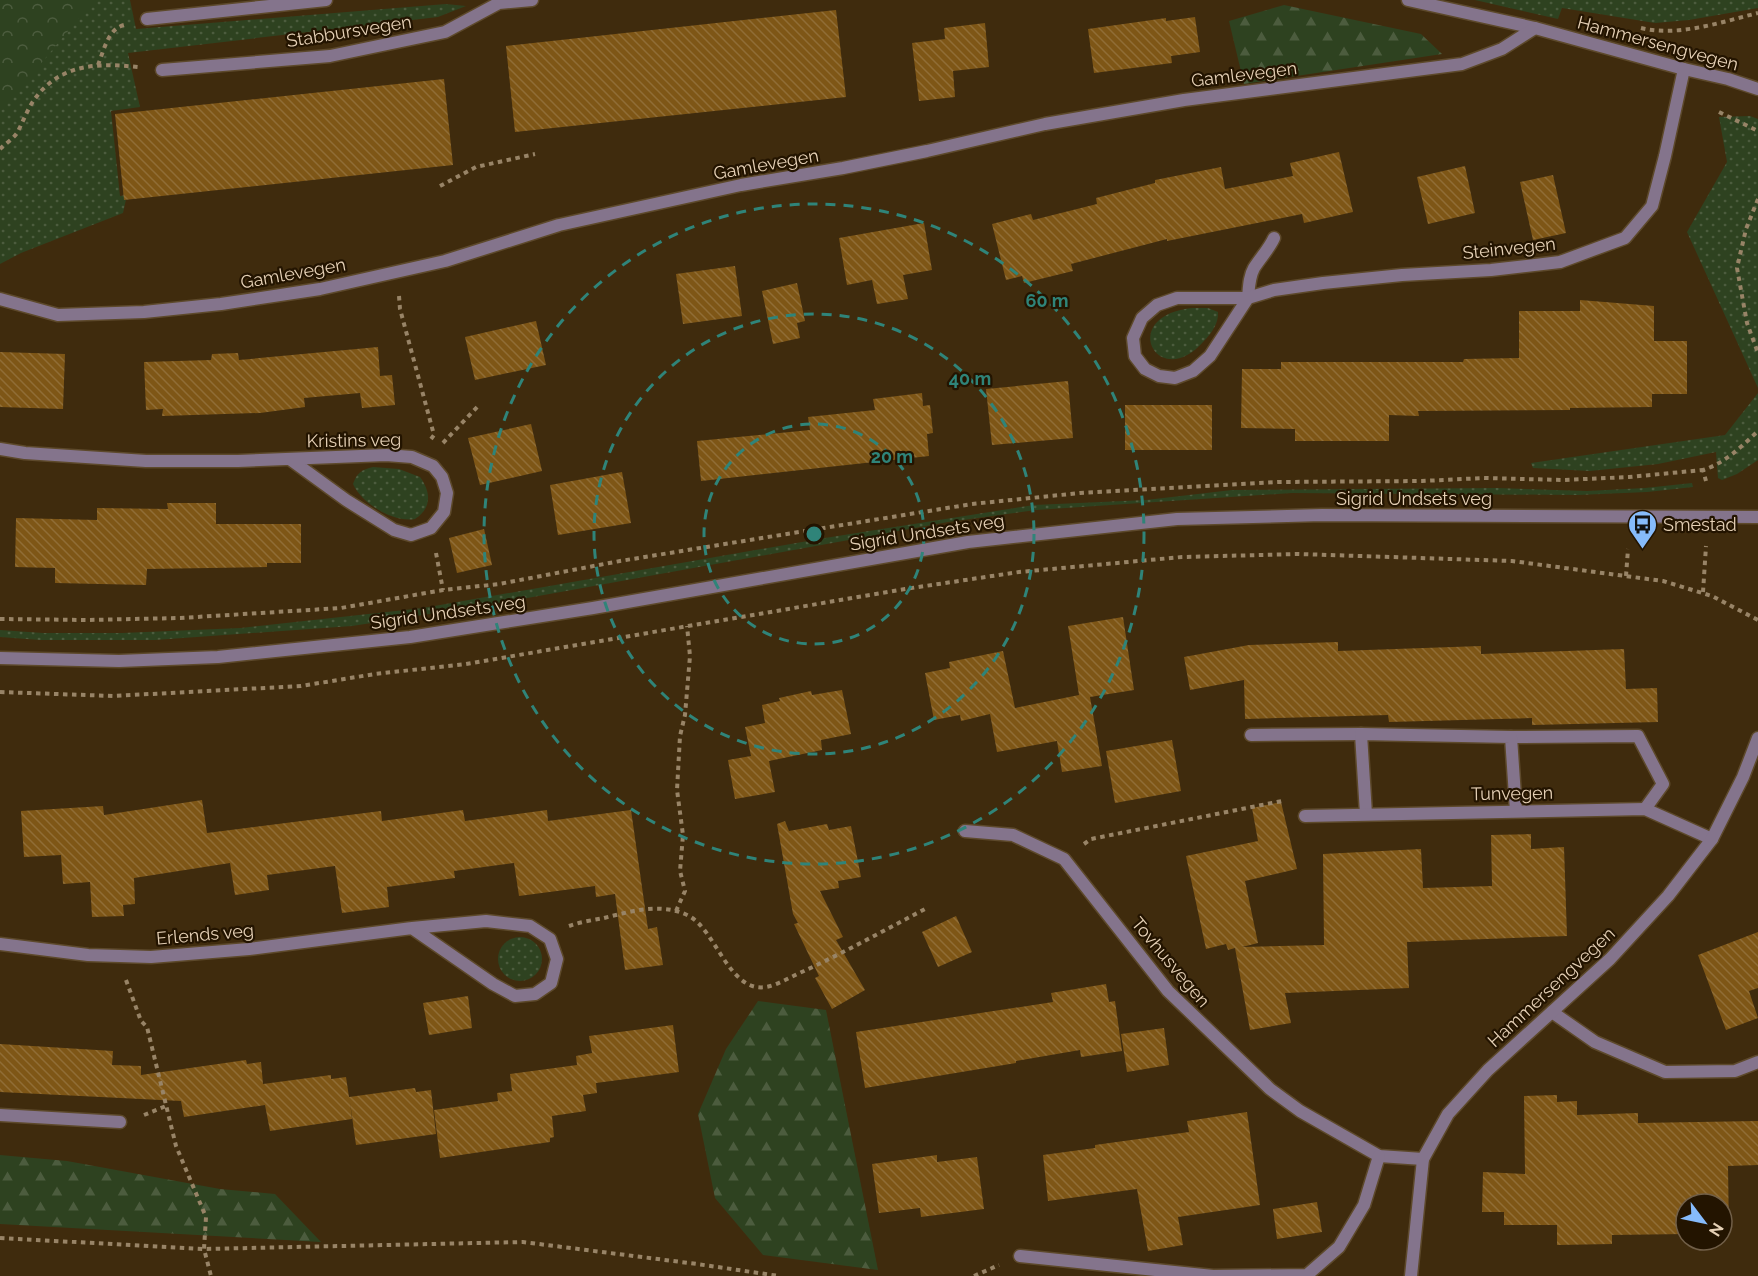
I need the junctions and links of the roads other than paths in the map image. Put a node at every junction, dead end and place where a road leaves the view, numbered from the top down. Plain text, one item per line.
1 (326, 0) edge
2 (532, 0) edge
3 (1408, 0) edge
4 (492, 2) edge
5 (147, 19) road end
6 (1535, 28) junction
7 (1684, 69) junction
8 (162, 70) road end
9 (1758, 89) edge
10 (1274, 238) dead end
11 (1248, 298) junction
12 (0, 299) edge
13 (0, 449) edge
14 (291, 459) junction
15 (1758, 517) edge
16 (0, 658) edge
17 (1360, 734) junction
18 (1251, 735) dead end
19 (1511, 736) junction
20 (1758, 738) edge
21 (1645, 809) junction
22 (1516, 811) junction
23 (1366, 814) junction
24 (1305, 816) road end
25 (965, 831) dead end
26 (1712, 839) junction
27 (412, 928) junction
28 (0, 944) edge
29 (1552, 1012) junction
30 (1758, 1062) edge
31 (0, 1115) edge
32 (120, 1122) dead end
33 (1378, 1156) junction
34 (1423, 1159) junction
35 (1020, 1256) dead end
36 (1411, 1276) edge

1 - 5 street, Stabbursvegen
2 - 4 street, Stabbursvegen
3 - 6 street, Hammersengvegen
4 - 8 street, Stabbursvegen
6 - 7 street, Hammersengvegen
6 - 12 street, Gamlevegen
7 - 9 street, Hammersengvegen
7 - 11 street, Steinvegen
10 - 11 street, Steinvegen
11 - 11 street, Steinvegen
13 - 14 street, Kristins veg
14 - 14 street, Kristins veg
15 - 16 street, Sigrid Undsets veg
17 - 18 street
17 - 19 street
17 - 23 street
19 - 21 street
19 - 22 street
20 - 26 street, Hammersengvegen
21 - 22 street, Tunvegen
21 - 26 street, Tunvegen
22 - 23 street, Tunvegen
23 - 24 street, Tunvegen
25 - 33 street, Tovhusvegen
26 - 29 street, Hammersengvegen
27 - 27 street, Erlends veg
27 - 28 street, Erlends veg
29 - 30 street
29 - 34 street, Hammersengvegen
31 - 32 street
33 - 34 street, Tovhusvegen
33 - 35 street
34 - 36 street, Hammersengvegen

